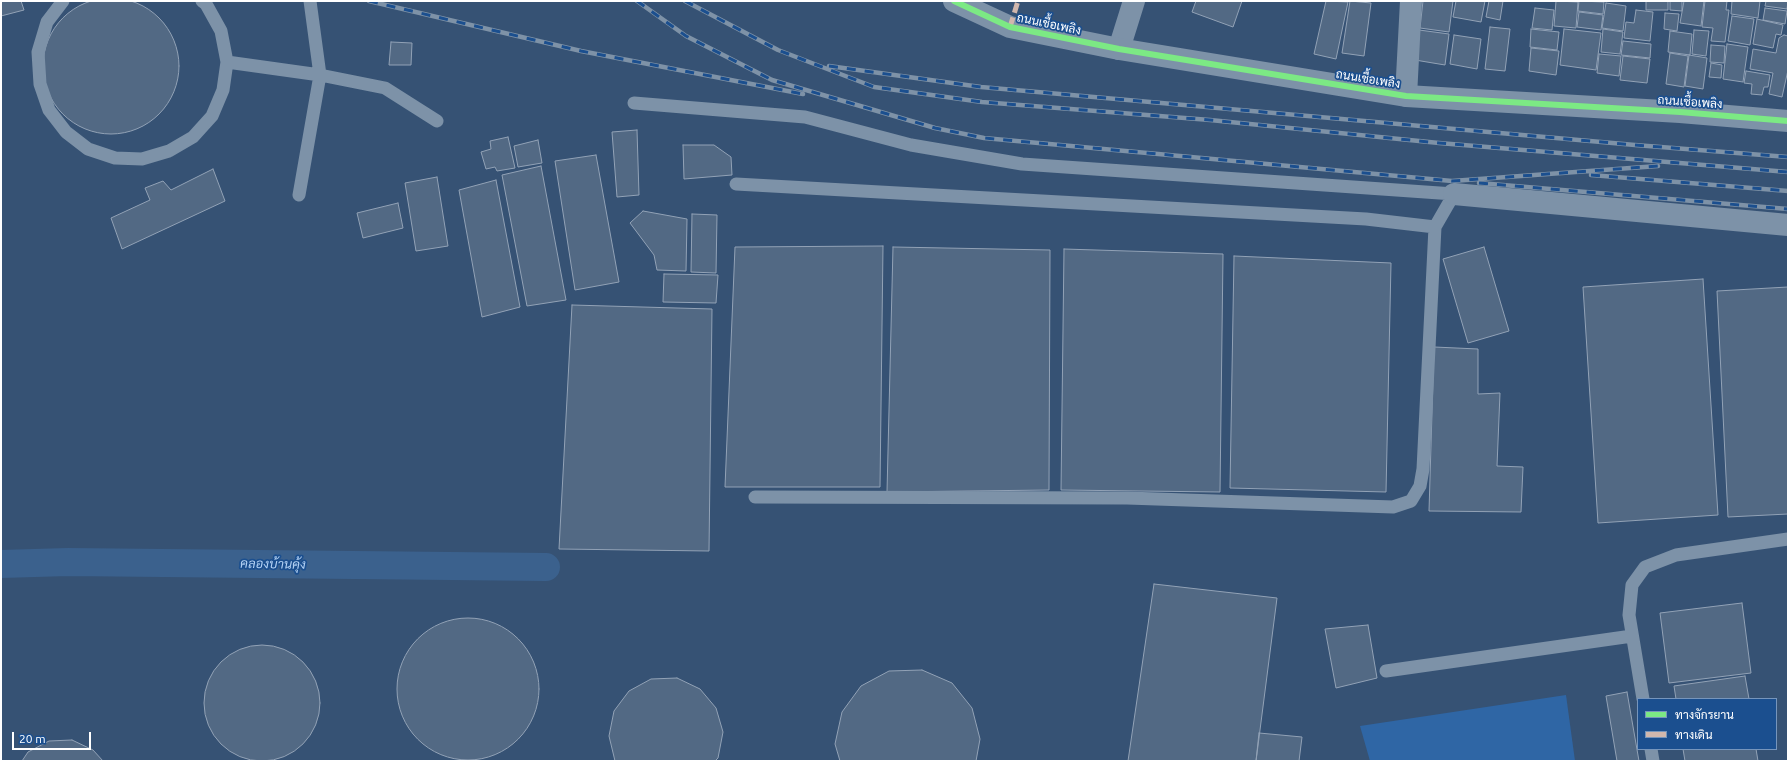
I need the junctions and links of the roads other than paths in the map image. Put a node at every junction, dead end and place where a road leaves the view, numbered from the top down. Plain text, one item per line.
1 (63, 1) edge
2 (202, 1) edge
3 (310, 1) edge
4 (954, 1) edge
5 (1134, 1) edge
6 (1411, 1) edge
7 (1119, 49) junction
8 (227, 62) junction
9 (320, 75) junction
10 (1406, 96) junction
11 (634, 103) dead end
12 (1788, 120) edge
13 (437, 121) dead end
14 (736, 184) dead end
15 (1454, 194) junction
16 (299, 195) dead end
17 (1788, 225) edge
18 (1435, 227) junction
19 (755, 497) dead end
20 (1788, 539) edge
21 (1632, 636) junction
22 (1386, 671) dead end
23 (1643, 698) edge
24 (1651, 750) edge
25 (1653, 761) edge

1 - 8 lane
2 - 8 lane
3 - 9 lane
4 - 7 street, ถนนเชื้อเพลิง
5 - 7 street
6 - 10 street
7 - 10 street, ถนนเชื้อเพลิง
8 - 9 lane
9 - 13 lane
9 - 16 lane
10 - 12 street, ถนนเชื้อเพลิง
11 - 15 lane
14 - 18 lane
15 - 17 street
15 - 18 lane
18 - 19 lane
20 - 21 lane
21 - 22 lane
21 - 23 lane
24 - 25 lane

